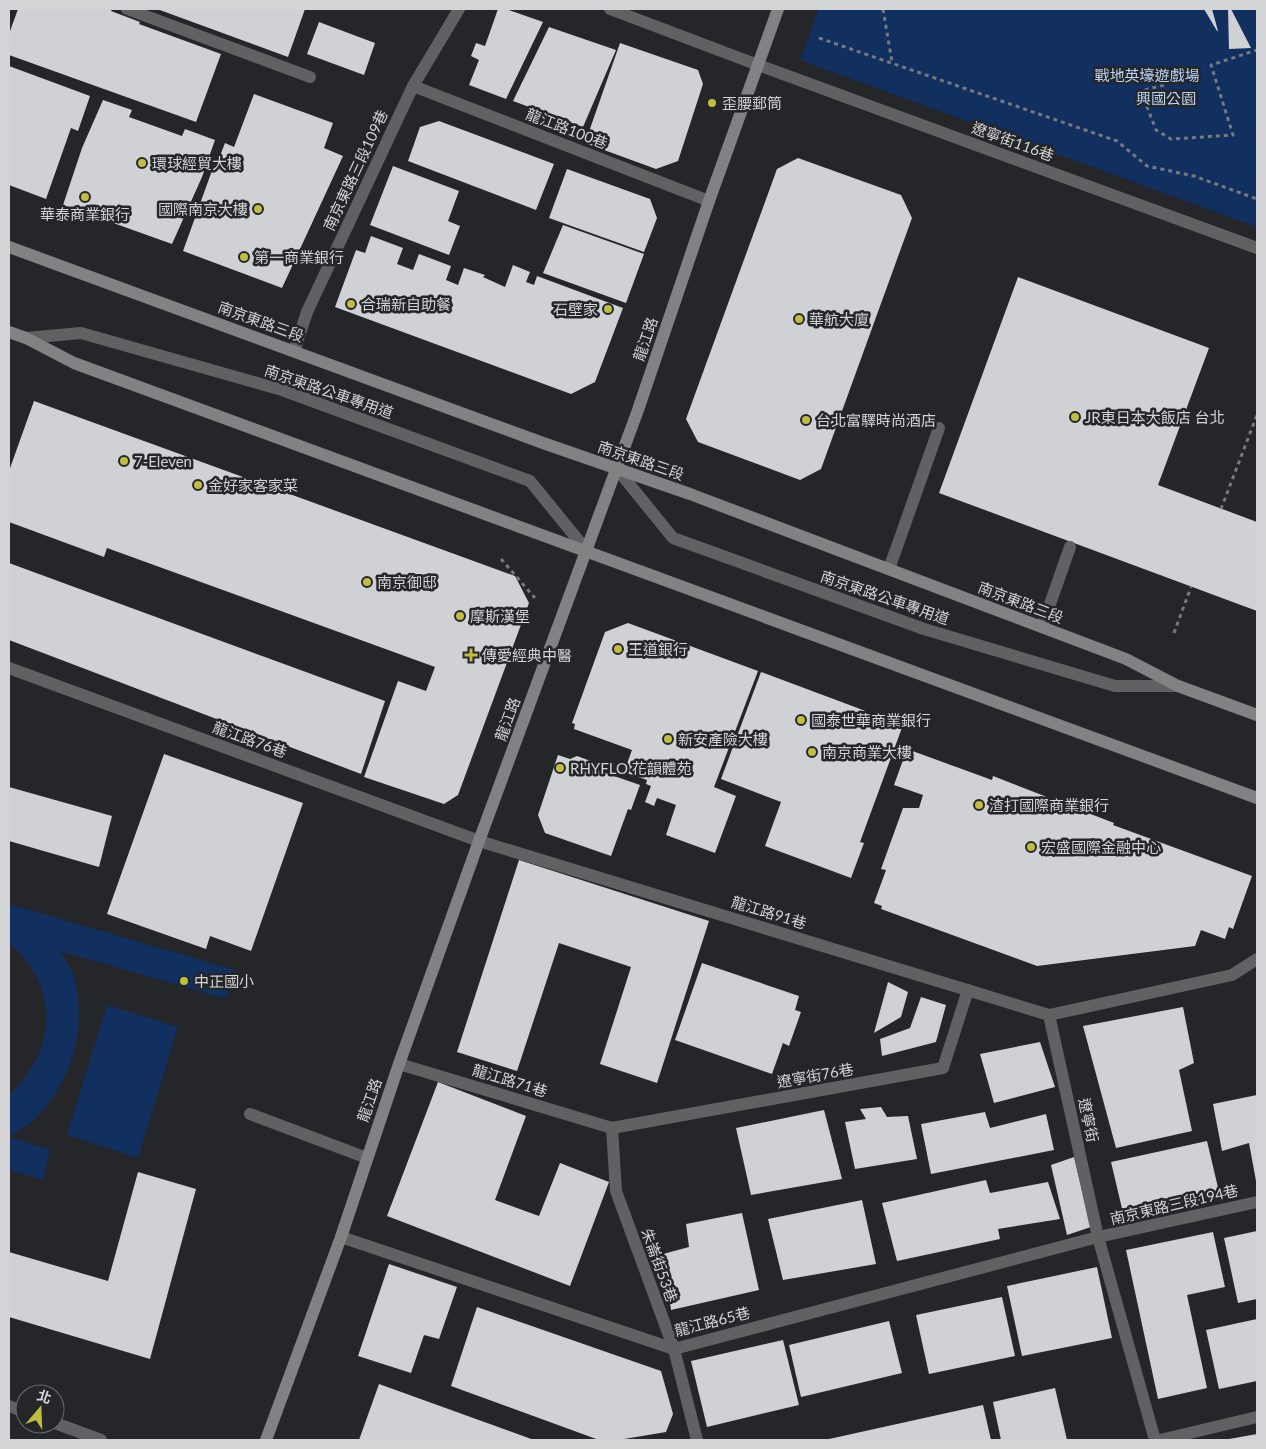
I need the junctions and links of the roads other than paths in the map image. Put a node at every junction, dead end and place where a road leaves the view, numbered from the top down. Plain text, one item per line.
1 (127, 9) edge
2 (459, 9) edge
3 (610, 9) edge
4 (778, 9) edge
5 (758, 65) junction
6 (310, 77) dead end
7 (412, 86) junction
8 (709, 201) junction
9 (9, 247) edge
10 (1257, 248) edge
11 (9, 332) edge
12 (26, 338) junction
13 (294, 351) junction
14 (938, 428) dead end
15 (617, 469) junction
16 (1070, 547) dead end
17 (587, 551) junction
18 (889, 569) junction
19 (1042, 627) junction
20 (9, 668) edge
21 (1178, 686) junction
22 (1257, 715) edge
23 (1257, 798) edge
24 (479, 841) junction
25 (1257, 959) edge
26 (968, 990) junction
27 (1049, 1015) junction
28 (399, 1064) junction
29 (250, 1114) dead end
30 (612, 1128) junction
31 (367, 1158) junction
32 (1257, 1202) edge
33 (341, 1237) junction
34 (1098, 1237) junction
35 (674, 1349) junction
36 (1257, 1417) edge
37 (65, 1427) edge
38 (101, 1440) edge
39 (266, 1440) edge
40 (697, 1440) edge
41 (1155, 1440) edge
42 (1160, 1440) edge

1 - 6 street
2 - 7 street, 南京東路三段109巷
3 - 5 street, 遼寧街116巷
4 - 5 main road, 龍江路
5 - 8 main road, 龍江路
5 - 10 street, 遼寧街116巷
7 - 8 street, 龍江路100巷
7 - 13 street, 南京東路三段109巷
8 - 15 main road, 龍江路
9 - 13 main road, 南京東路三段
11 - 12 main road
12 - 17 main road
12 - 17 street, 南京東路公車專用道
13 - 15 main road, 南京東路三段
14 - 18 street
15 - 17 main road, 龍江路
15 - 18 main road, 南京東路三段
15 - 21 street, 南京東路公車專用道
16 - 19 street
17 - 23 main road
17 - 24 main road, 龍江路
18 - 19 main road, 南京東路三段
19 - 21 main road, 南京東路三段
20 - 24 street, 龍江路76巷
21 - 22 main road, 南京東路三段
24 - 26 street, 龍江路91巷
24 - 28 main road, 龍江路
25 - 27 street
26 - 27 street, 龍江路91巷
26 - 30 street, 遼寧街76巷
27 - 34 street, 遼寧街
28 - 30 street, 龍江路71巷
28 - 31 main road, 龍江路
29 - 31 street
30 - 35 street, 朱崙街53巷
31 - 33 main road, 龍江路
32 - 34 street, 南京東路三段194巷
33 - 35 street, 龍江路65巷
33 - 39 main road, 龍江路
34 - 35 street, 龍江路65巷
34 - 41 street, 遼寧街
35 - 40 street, 朱崙街53巷
36 - 42 street
37 - 38 street

